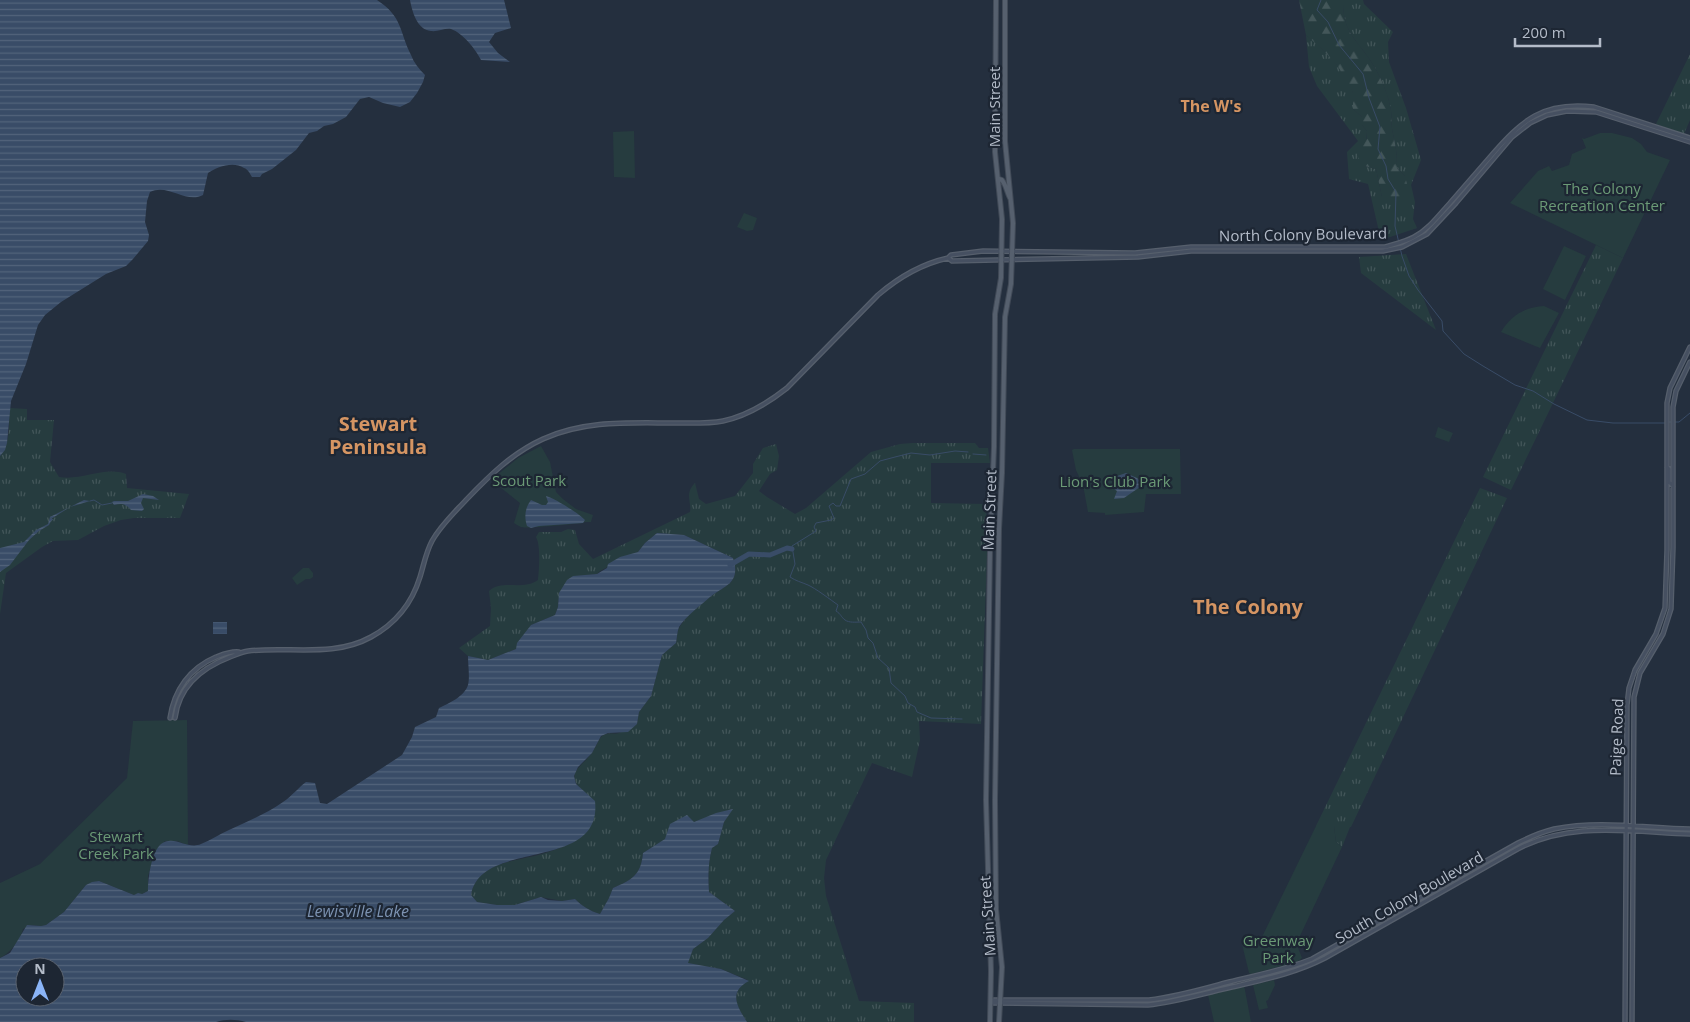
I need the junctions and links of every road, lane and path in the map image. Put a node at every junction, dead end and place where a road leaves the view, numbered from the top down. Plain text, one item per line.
1 (996, 0) edge
2 (1005, 0) edge
3 (1554, 111) junction
4 (1690, 138) edge
5 (1690, 142) edge
6 (998, 179) junction
7 (1012, 200) junction
8 (1002, 251) junction
9 (1012, 251) junction
10 (948, 258) junction
11 (1002, 260) junction
12 (1012, 260) junction
13 (1690, 347) edge
14 (1690, 362) edge
15 (1667, 466) junction
16 (1673, 486) junction
17 (990, 550) junction
18 (999, 550) junction
19 (240, 652) junction
20 (170, 718) dead end
21 (175, 718) dead end
22 (1626, 773) junction
23 (1633, 773) junction
24 (1626, 826) junction
25 (1632, 826) junction
26 (1567, 827) junction
27 (1666, 828) junction
28 (1690, 829) edge
29 (1626, 831) junction
30 (1632, 831) junction
31 (1542, 832) junction
32 (1567, 832) junction
33 (1670, 833) junction
34 (1690, 834) edge
35 (1548, 836) junction
36 (1468, 870) junction
37 (1632, 872) junction
38 (1626, 873) junction
39 (1471, 875) junction
40 (996, 909) junction
41 (989, 910) junction
42 (1112, 1000) junction
43 (1132, 1000) junction
44 (991, 1002) junction
45 (1000, 1002) junction
46 (1113, 1005) junction
47 (1132, 1005) junction
48 (990, 1022) edge
49 (999, 1022) edge
50 (1625, 1022) edge
51 (1632, 1022) edge

1 - 6 main road, Main Street
2 - 7 main road, Main Street
3 - 4 main road, North Colony Boulevard
3 - 5 main road, North Colony Boulevard
3 - 9 main road, North Colony Boulevard
3 - 12 main road, North Colony Boulevard
6 - 7 main road
6 - 8 main road, Main Street
7 - 9 main road, Main Street
8 - 9 main road, North Colony Boulevard
8 - 10 main road, North Colony Boulevard
8 - 11 main road, Main Street
9 - 12 main road, Main Street
10 - 11 main road, North Colony Boulevard
10 - 19 main road, North Colony Boulevard
11 - 12 main road, North Colony Boulevard
11 - 17 main road, Main Street
12 - 18 main road, Main Street
13 - 15 main road, Paige Road
14 - 16 main road, Paige Road
15 - 16 main road
15 - 22 main road, Paige Road
16 - 23 main road, Paige Road
17 - 18 main road
17 - 41 main road, Main Street
18 - 40 main road, Main Street
19 - 20 main road, North Colony Boulevard
19 - 21 main road, North Colony Boulevard
22 - 23 main road
22 - 24 main road, Paige Road
23 - 25 main road, Paige Road
24 - 25 main road, South Colony Boulevard
24 - 26 main road, South Colony Boulevard
24 - 29 main road, Paige Road
25 - 27 main road, South Colony Boulevard
25 - 30 main road, Paige Road
26 - 31 main road, South Colony Boulevard
26 - 32 main road
27 - 28 main road, South Colony Boulevard
27 - 33 main road
29 - 30 main road, South Colony Boulevard
29 - 32 main road, South Colony Boulevard
29 - 38 main road, Paige Road
30 - 33 main road, South Colony Boulevard
30 - 37 main road, Paige Road
31 - 35 main road
31 - 36 main road, South Colony Boulevard
32 - 35 main road, South Colony Boulevard
33 - 34 main road, South Colony Boulevard
35 - 39 main road, South Colony Boulevard
36 - 39 main road
36 - 43 main road, South Colony Boulevard
37 - 38 main road
37 - 51 main road, Paige Road
38 - 50 main road, Paige Road
39 - 47 main road, South Colony Boulevard
40 - 41 main road
40 - 45 main road, Main Street
41 - 44 main road, Main Street
42 - 43 main road, South Colony Boulevard
42 - 45 main road, South Colony Boulevard
42 - 46 main road
43 - 47 main road
44 - 45 main road, South Colony Boulevard
44 - 48 main road, Main Street
45 - 46 main road, South Colony Boulevard
45 - 49 main road, Main Street
46 - 47 main road, South Colony Boulevard

